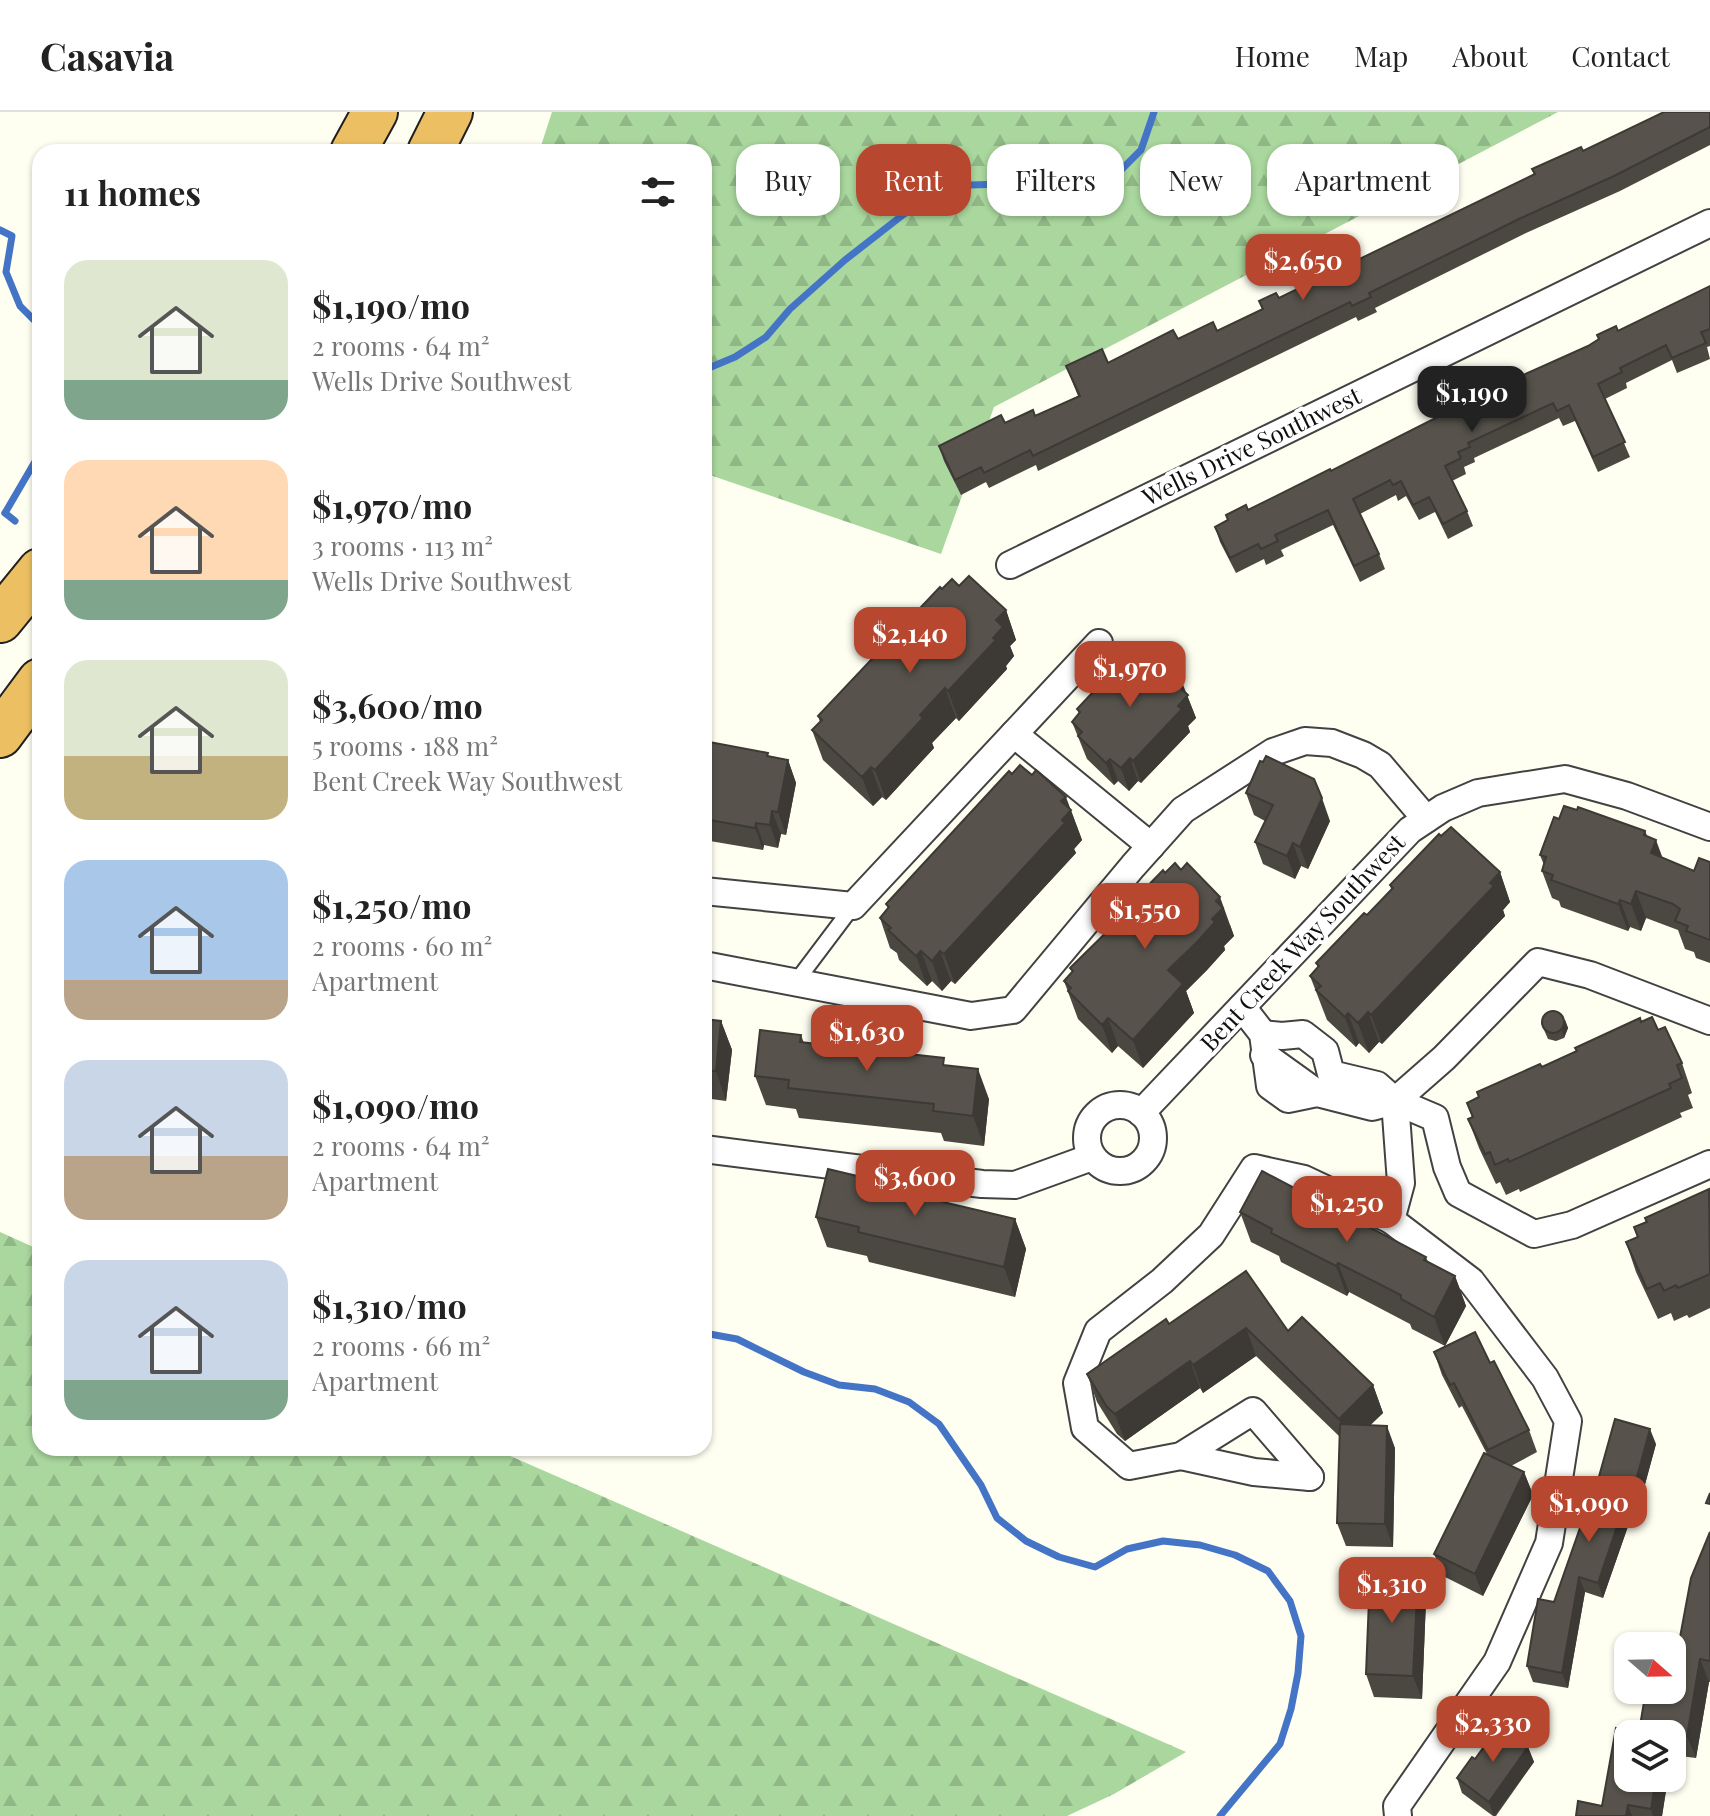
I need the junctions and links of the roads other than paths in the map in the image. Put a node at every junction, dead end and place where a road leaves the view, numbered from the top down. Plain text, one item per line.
1 (375, 112) edge
2 (450, 112) edge
3 (357, 144) edge
4 (434, 144) edge
5 (1710, 223) edge
6 (1010, 565) dead end
7 (32, 581) edge
8 (0, 620) edge
9 (1099, 643) dead end
10 (32, 692) edge
11 (1014, 734) junction
12 (0, 735) edge
13 (1426, 819) junction
14 (1710, 827) edge
15 (1151, 846) junction
16 (712, 892) edge
17 (853, 906) junction
18 (712, 967) edge
19 (795, 983) junction
20 (1242, 1007) junction
21 (1710, 1021) edge
22 (1270, 1042) junction
23 (1324, 1088) junction
24 (1395, 1101) junction
25 (1141, 1113) junction
26 (712, 1150) edge
27 (1092, 1157) junction
28 (1710, 1164) edge
29 (1391, 1220) junction
30 (1181, 1456) dead end
31 (1398, 1816) edge

1 - 3 highway
2 - 4 highway
5 - 6 street, Wells Drive Southwest
7 - 8 highway
9 - 11 street
10 - 12 highway
11 - 15 street
11 - 17 street
13 - 14 street, Bent Creek Way Southwest
13 - 15 street
13 - 20 street, Bent Creek Way Southwest
15 - 19 street
16 - 17 street
17 - 19 lane
18 - 19 street
20 - 22 street
20 - 25 street, Bent Creek Way Southwest
21 - 24 street
22 - 23 street
22 - 23 street
23 - 24 street
24 - 28 street
24 - 29 street
25 - 27 street
25 - 27 street
26 - 27 street
29 - 30 street
29 - 31 street

